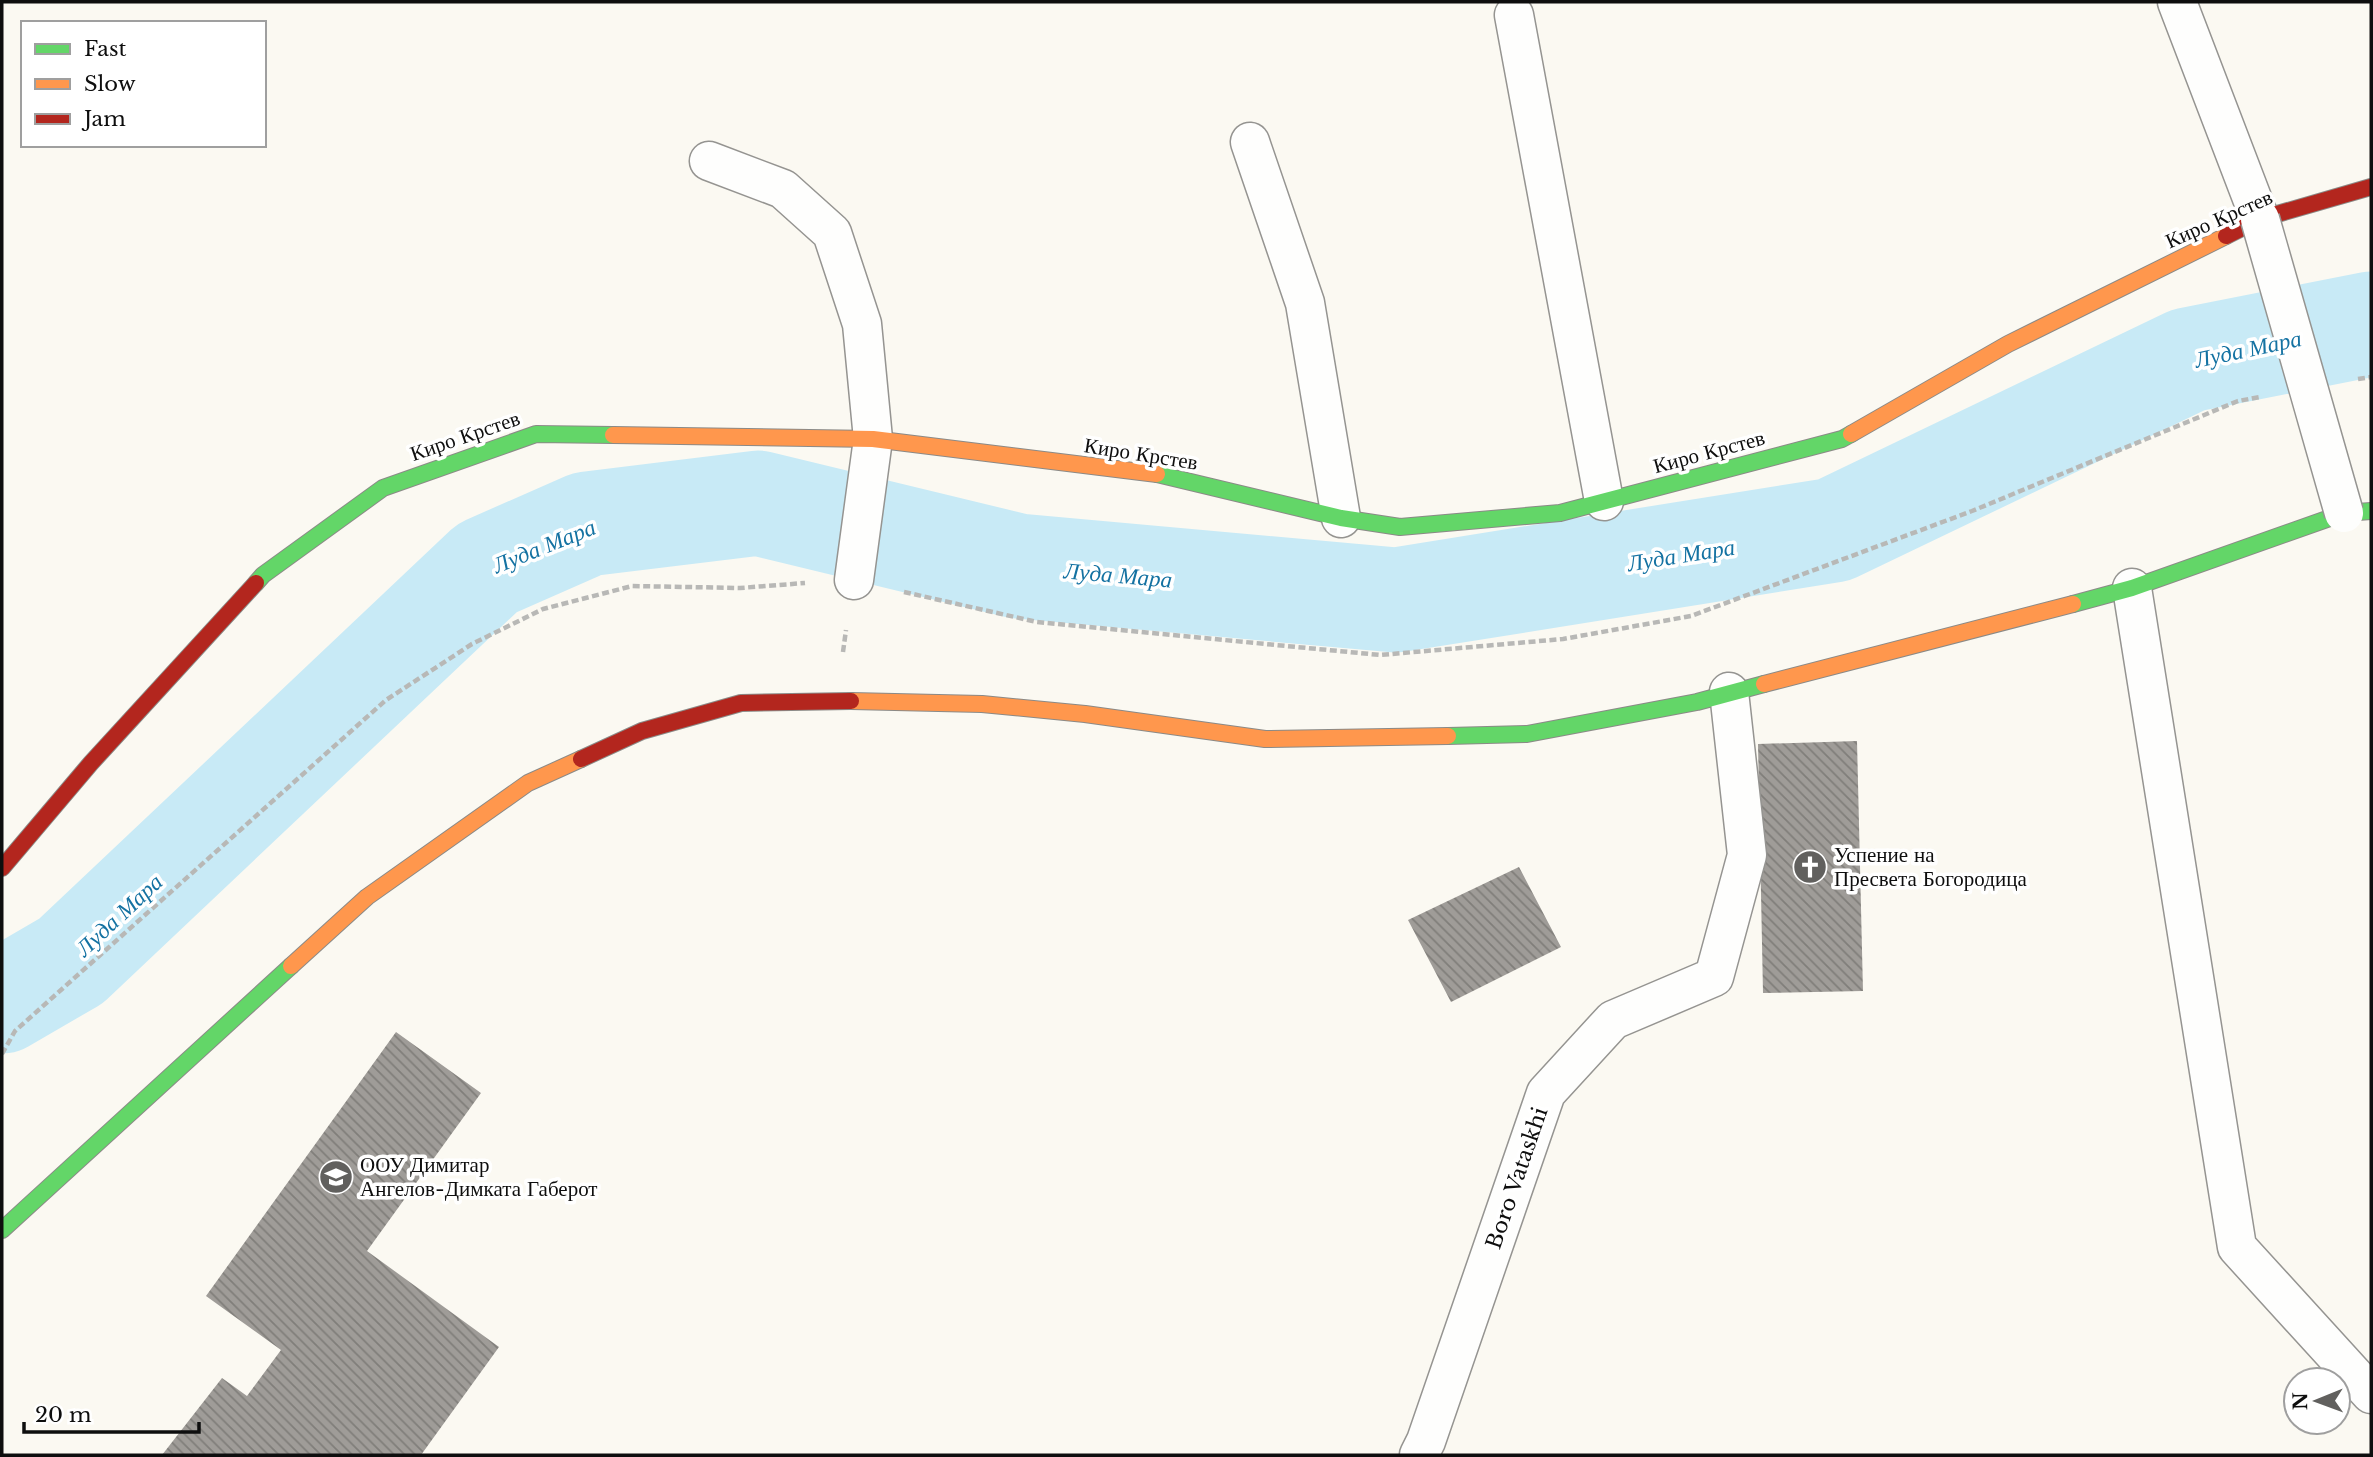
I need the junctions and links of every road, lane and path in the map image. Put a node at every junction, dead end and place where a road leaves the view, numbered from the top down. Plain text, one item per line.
1 (2177, 2) edge
2 (1514, 15) dead end
3 (1250, 142) dead end
4 (709, 161) dead end
5 (2371, 187) edge
6 (2260, 219) junction
7 (2371, 377) edge
8 (2345, 382) dead end
9 (2265, 396) dead end
10 (873, 439) junction
11 (1604, 501) junction
12 (2358, 512) edge
13 (1341, 518) junction
14 (854, 580) junction
15 (2132, 588) junction
16 (1729, 692) junction
17 (835, 701) junction
18 (2, 868) edge
19 (2, 1054) edge
20 (2, 1230) edge
21 (2371, 1394) edge
22 (1423, 1448) edge
23 (1388, 1455) edge

1 - 6 street
2 - 11 street
3 - 13 street
4 - 10 street
5 - 6 street, Киро Крстев
6 - 11 street, Киро Крстев
6 - 12 street, bridge
7 - 8 path
9 - 14 path
10 - 13 street, Киро Крстев
10 - 14 street
10 - 18 street, Киро Крстев
11 - 13 street, Киро Крстев
12 - 15 street
14 - 17 path
14 - 19 path
15 - 16 street
15 - 21 street
16 - 17 street
16 - 22 street, Boro Vataskhi
17 - 20 street
22 - 23 street

